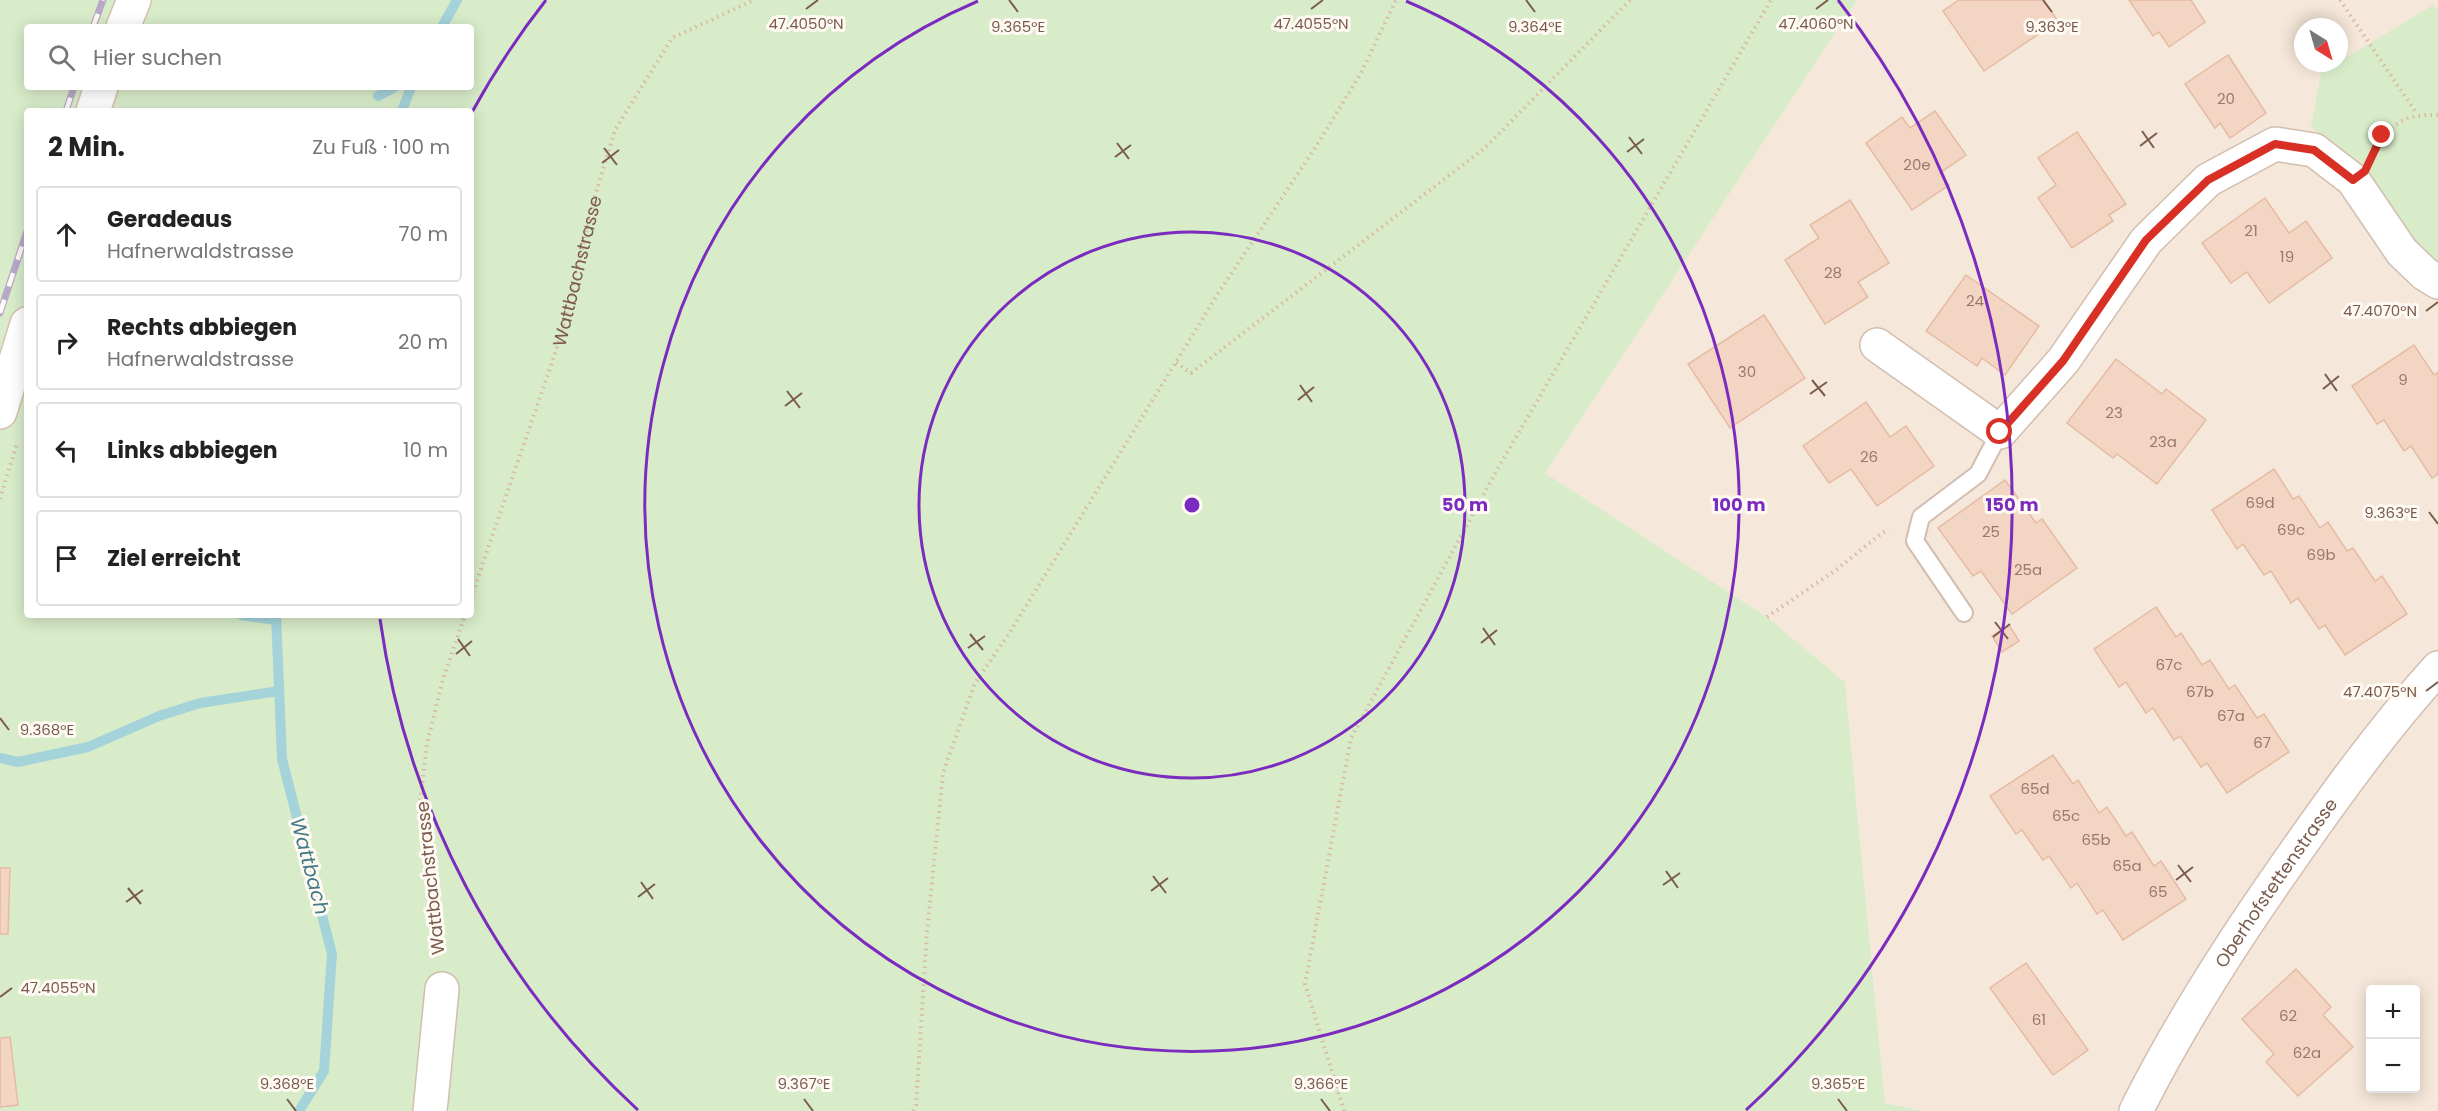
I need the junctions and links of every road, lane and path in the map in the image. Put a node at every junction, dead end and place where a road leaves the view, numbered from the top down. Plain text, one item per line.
1 (134, 0) edge
2 (754, 0) edge
3 (1396, 0) edge
4 (1630, 0) edge
5 (1771, 0) edge
6 (2340, 0) edge
7 (124, 24) edge
8 (100, 90) edge
9 (94, 108) edge
10 (2417, 114) junction
11 (2438, 115) edge
12 (2353, 180) junction
13 (2438, 282) edge
14 (24, 341) edge
15 (1877, 345) dead end
16 (1176, 363) junction
17 (10, 422) edge
18 (2000, 432) junction
19 (0, 500) edge
20 (1921, 517) junction
21 (474, 589) edge
22 (1964, 613) dead end
23 (1767, 617) dead end
24 (464, 618) edge
25 (2438, 668) edge
26 (442, 988) joint
27 (430, 1111) edge
28 (913, 1111) edge
29 (1344, 1111) edge
30 (2136, 1111) edge

1 - 7 street
2 - 21 path, Wattbachstrasse
3 - 16 path
4 - 16 path
5 - 29 path
6 - 10 path
8 - 9 street
10 - 11 path
10 - 12 path
12 - 13 street
12 - 18 street
14 - 17 street
15 - 18 street
16 - 28 path
17 - 19 path
18 - 20 lane
20 - 22 lane
20 - 23 path
24 - 26 path, Wattbachstrasse
25 - 30 street, Oberhofstettenstrasse
26 - 27 street

